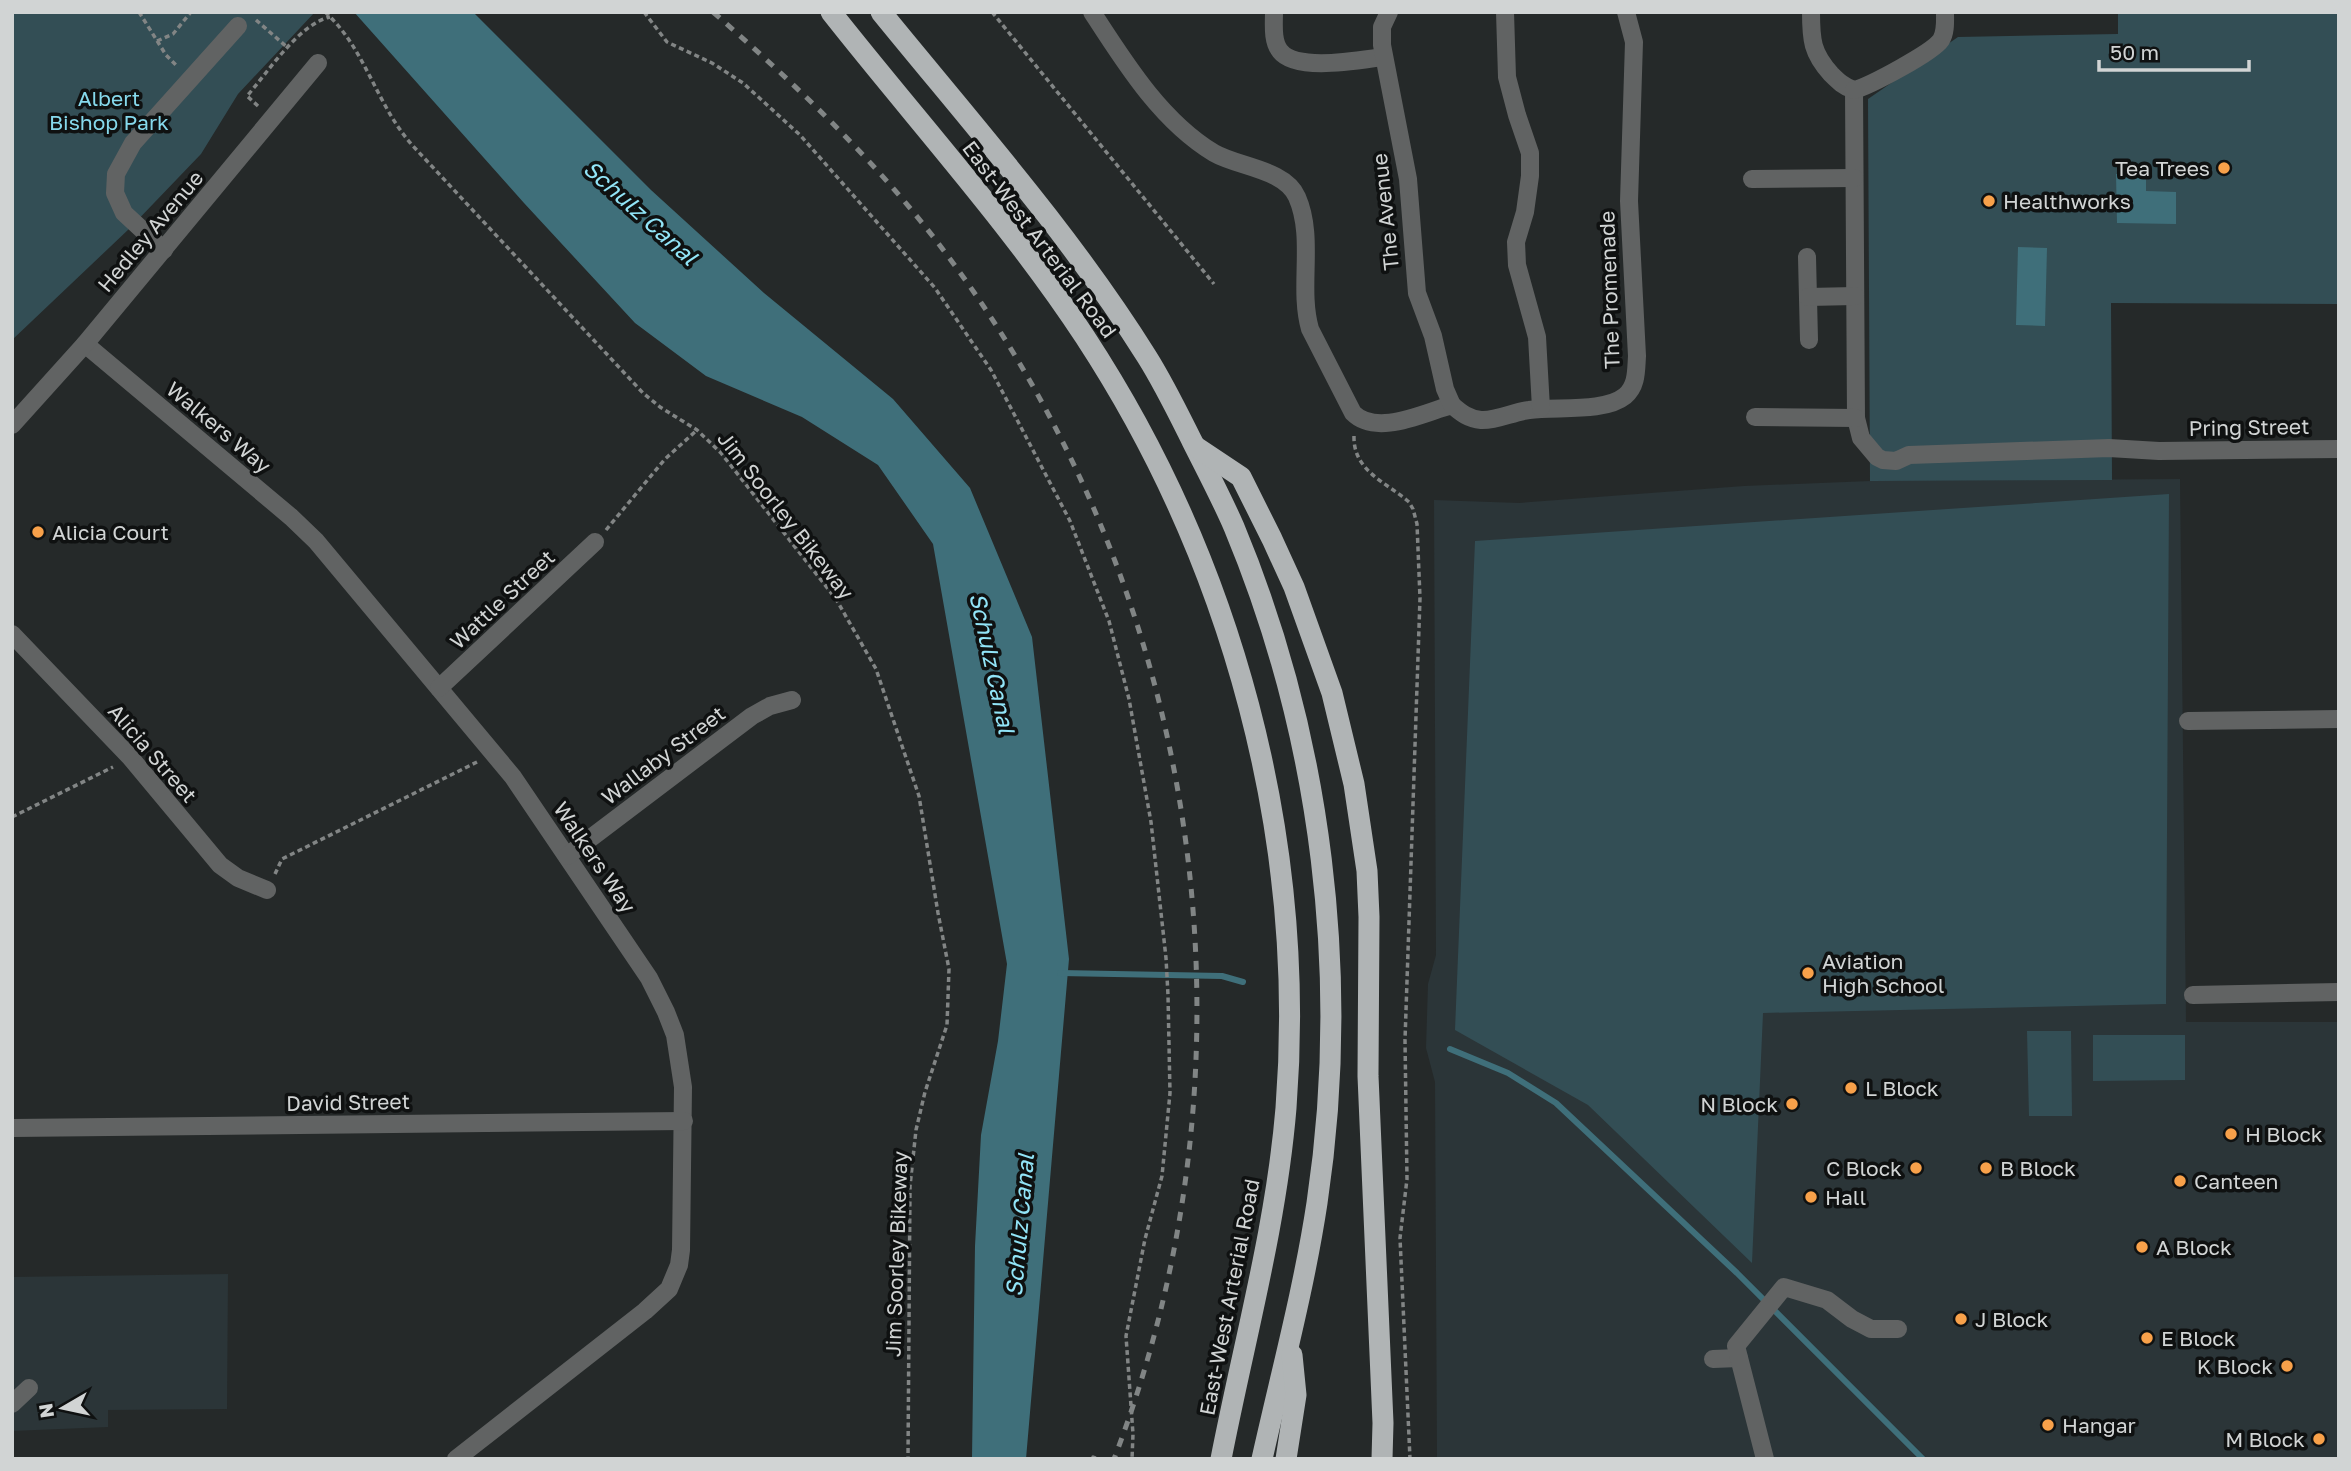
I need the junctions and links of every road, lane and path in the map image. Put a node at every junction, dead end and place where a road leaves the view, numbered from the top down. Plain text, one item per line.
1 (139, 12) edge
2 (191, 12) edge
3 (325, 12) edge
4 (644, 12) edge
5 (831, 12) edge
6 (881, 12) edge
7 (992, 12) edge
8 (1092, 12) edge
9 (1273, 12) edge
10 (1389, 12) edge
11 (1505, 12) edge
12 (1626, 12) edge
13 (1811, 12) edge
14 (1945, 12) edge
15 (330, 17) junction
16 (243, 19) edge
17 (157, 41) junction
18 (289, 48) junction
19 (1383, 57) junction
20 (318, 63) dead end
21 (190, 79) junction
22 (1854, 90) junction
23 (273, 119) junction
24 (1854, 178) junction
25 (1752, 179) dead end
26 (164, 250) junction
27 (1807, 257) dead end
28 (1214, 284) dead end
29 (1855, 296) junction
30 (1808, 297) junction
31 (1809, 340) dead end
32 (85, 344) junction
33 (1452, 405) junction
34 (1541, 408) junction
35 (1357, 417) junction
36 (1755, 417) dead end
37 (1856, 418) junction
38 (12, 425) edge
39 (698, 430) junction
40 (1194, 446) junction
41 (2339, 449) edge
42 (596, 542) joint
43 (12, 634) edge
44 (439, 688) junction
45 (792, 700) dead end
46 (2339, 719) edge
47 (2188, 721) dead end
48 (493, 751) junction
49 (130, 757) junction
50 (12, 817) edge
51 (567, 856) junction
52 (267, 890) joint
53 (2339, 992) edge
54 (2193, 995) dead end
55 (684, 1121) junction
56 (12, 1128) edge
57 (1898, 1329) dead end
58 (1290, 1336) junction
59 (1739, 1358) junction
60 (1713, 1359) dead end
61 (29, 1388) dead end
62 (12, 1404) edge
63 (456, 1459) edge
64 (908, 1459) edge
65 (1093, 1459) edge
66 (1098, 1459) edge
67 (1132, 1459) edge
68 (1221, 1459) edge
69 (1262, 1459) edge
70 (1286, 1459) edge
71 (1382, 1459) edge
72 (1410, 1459) edge
73 (1765, 1459) edge

1 - 17 path
2 - 17 path
3 - 15 path, Jim Soorley Bikeway
4 - 67 path
5 - 68 highway, East-West Arterial Road
6 - 40 highway, East-West Arterial Road
7 - 28 path
8 - 35 street
9 - 19 street
10 - 19 street, The Avenue
11 - 34 street
12 - 34 street, The Promenade
13 - 22 street
14 - 22 street
15 - 18 path
15 - 39 path, Jim Soorley Bikeway
16 - 18 path
16 - 21 street
17 - 21 path
18 - 23 path
19 - 33 street, The Avenue
20 - 23 street, Hedley Avenue
21 - 26 street
22 - 24 street
23 - 26 street, Hedley Avenue
24 - 25 street
24 - 29 street
26 - 32 street, Hedley Avenue
27 - 30 street
29 - 30 street
29 - 37 street
30 - 31 street
32 - 38 street, Hedley Avenue
32 - 44 street, Walkers Way
33 - 34 street, The Promenade
33 - 35 street
35 - 72 path
36 - 37 street
37 - 41 street, Pring Street
39 - 42 path
39 - 64 path, Jim Soorley Bikeway
40 - 58 highway, East-West Arterial Road
40 - 71 highway
42 - 44 street, Wattle Street
43 - 49 street, Alicia Street
44 - 48 street, Walkers Way
45 - 51 street, Wallaby Street
46 - 47 street
48 - 51 street, Walkers Way
48 - 52 path
49 - 50 path
49 - 52 street, Alicia Street
51 - 55 street, Walkers Way
53 - 54 street
55 - 56 street, David Street
55 - 63 street, Walkers Way
57 - 59 street
58 - 69 highway, East-West Arterial Road
58 - 70 highway
59 - 60 street
59 - 73 street
61 - 62 street
65 - 66 path

